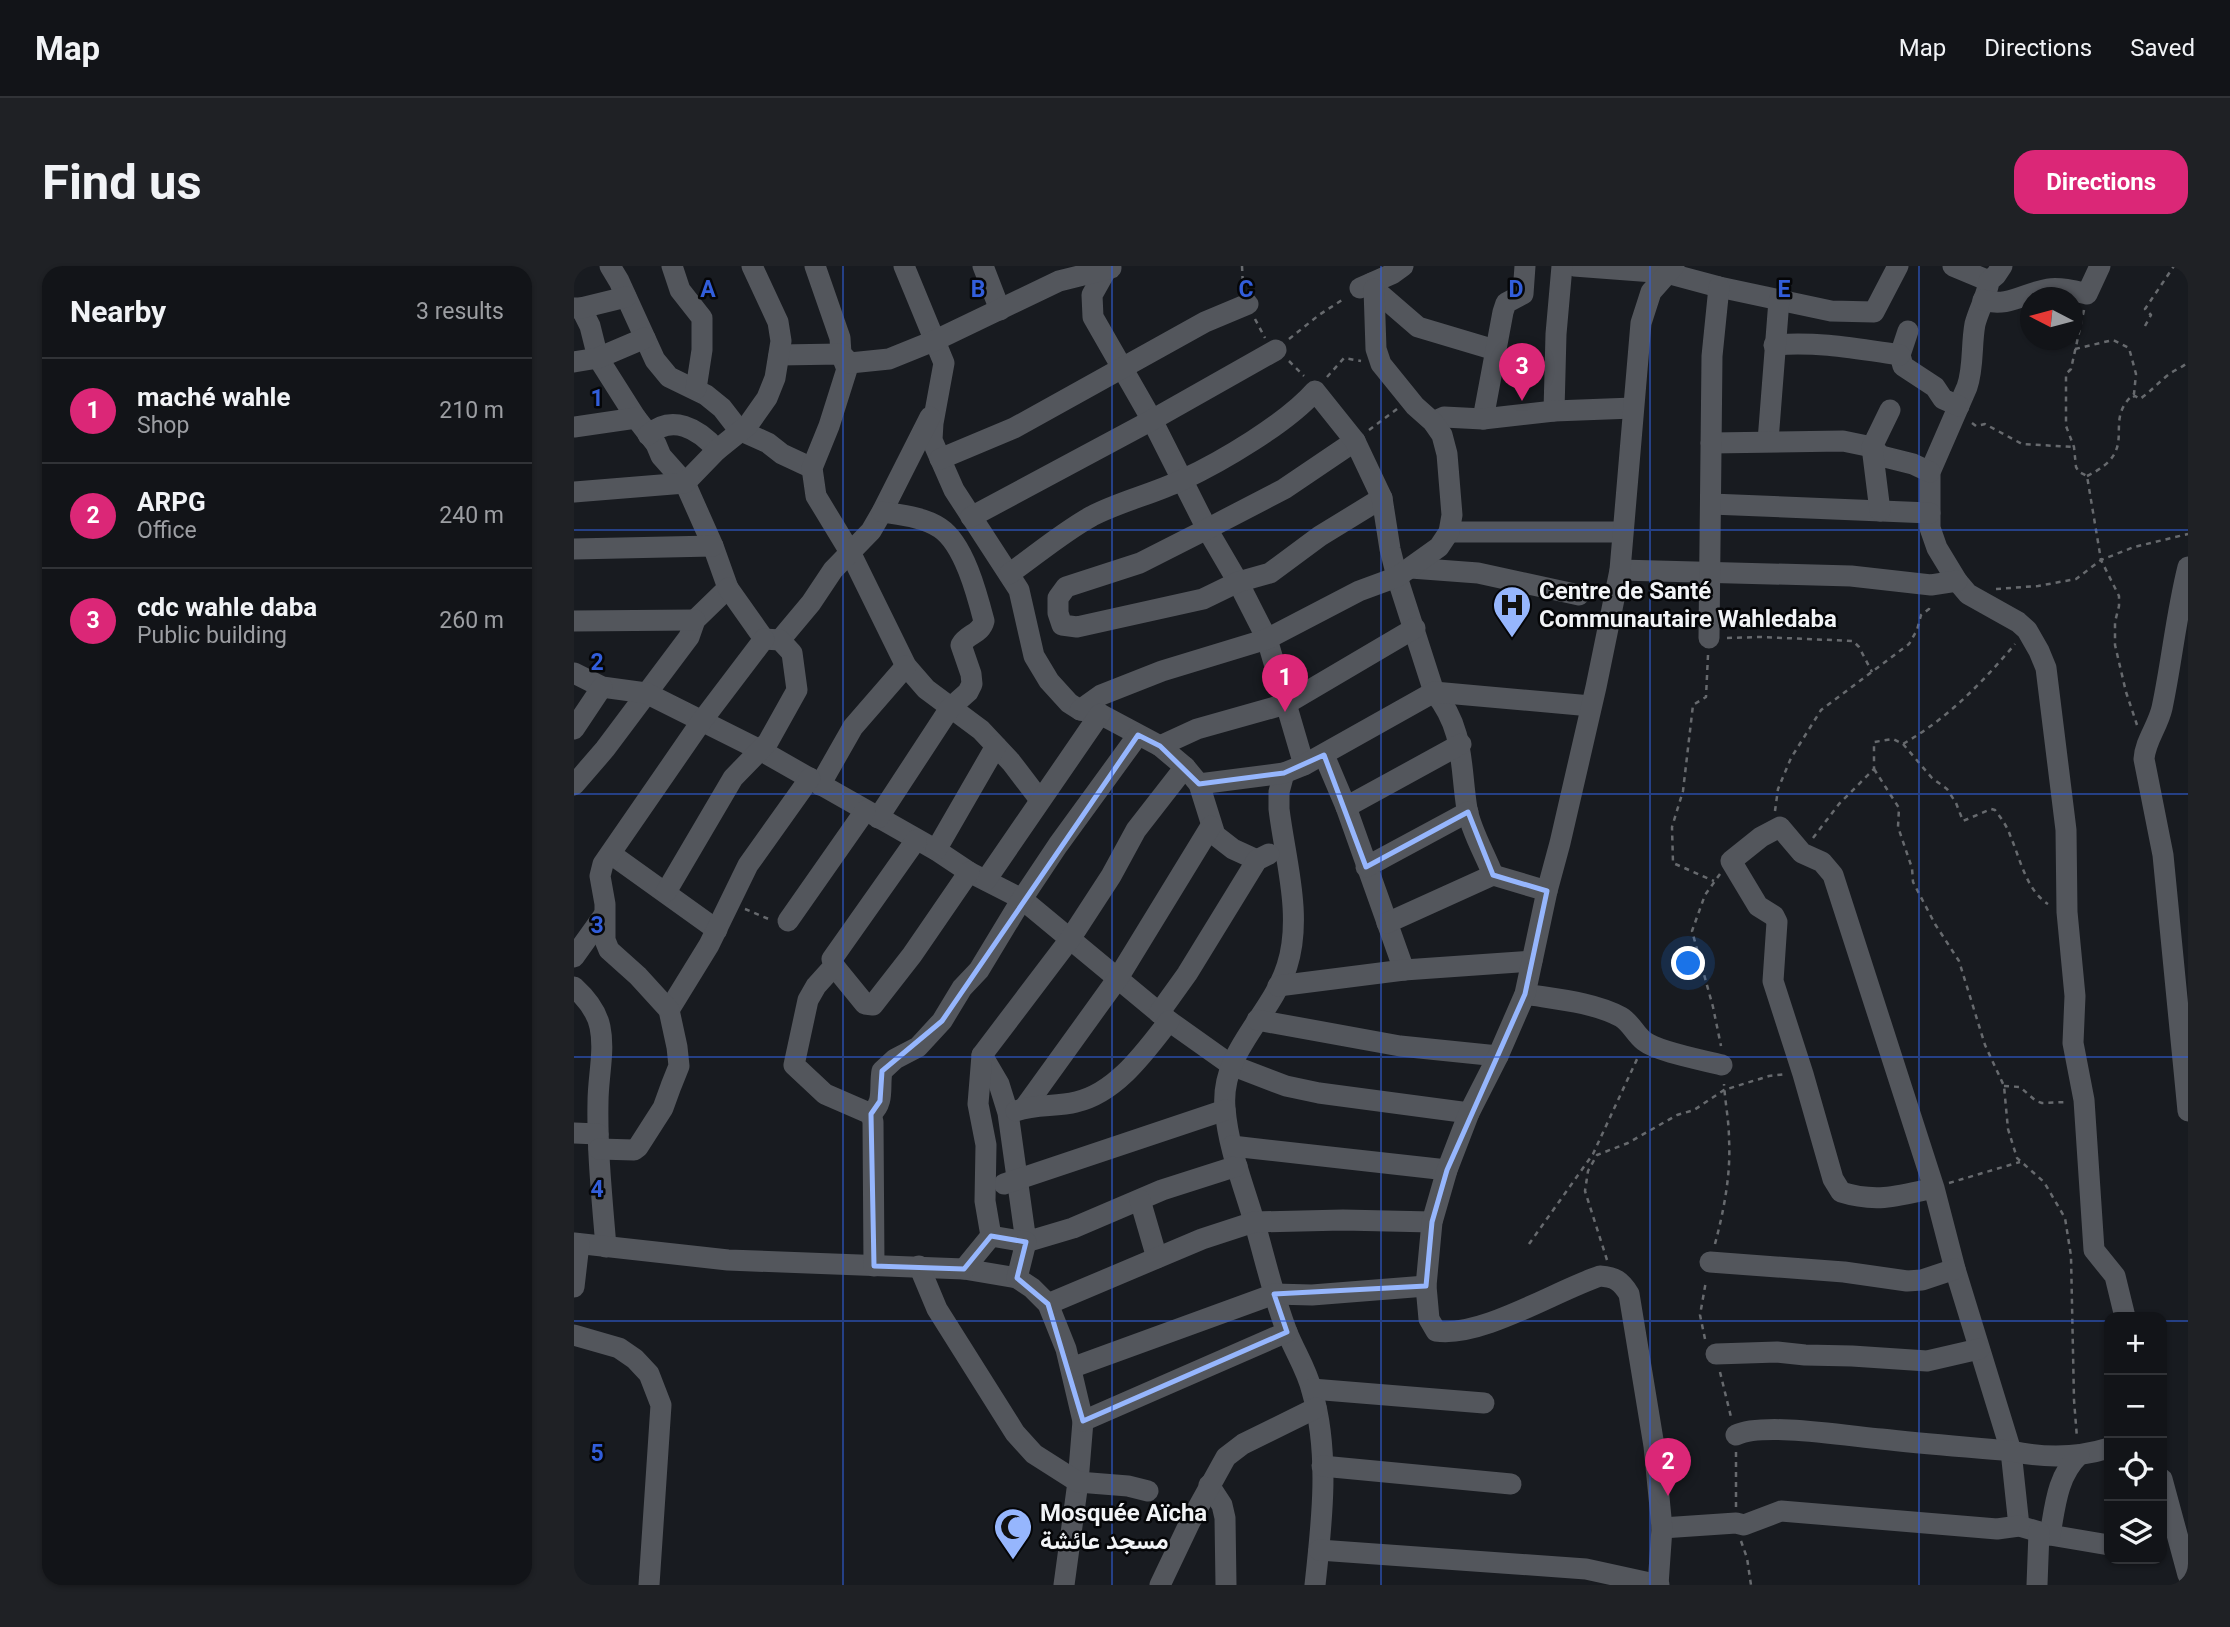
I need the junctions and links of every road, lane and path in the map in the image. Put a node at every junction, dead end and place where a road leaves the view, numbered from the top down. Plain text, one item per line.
1 (610, 266) edge
2 (672, 266) edge
3 (814, 266) edge
4 (904, 266) edge
5 (983, 266) edge
6 (1403, 266) edge
7 (1525, 266) edge
8 (1562, 266) edge
9 (1574, 266) edge
10 (1898, 266) edge
11 (1953, 266) edge
12 (2100, 266) edge
13 (2174, 266) edge
14 (757, 267) edge
15 (1109, 267) edge
16 (1670, 270) edge
17 (1056, 273) edge
18 (1991, 282) edge
19 (1369, 287) junction
20 (1719, 287) junction
21 (2087, 294) junction
22 (626, 297) junction
23 (1779, 300) junction
24 (1248, 304) dead end
25 (578, 308) edge
26 (1000, 310) junction
27 (2083, 312) edge
28 (2145, 326) dead end
29 (1908, 331) dead end
30 (645, 338) junction
31 (936, 341) junction
32 (1774, 345) junction
33 (2083, 347) edge
34 (1276, 350) joint
35 (1495, 350) junction
36 (2075, 350) edge
37 (841, 354) junction
38 (779, 355) junction
39 (1900, 355) junction
40 (598, 358) junction
41 (574, 362) edge
42 (2188, 362) edge
43 (1381, 364) junction
44 (1121, 369) junction
45 (696, 389) junction
46 (1315, 391) junction
47 (2124, 402) junction
48 (937, 404) junction
49 (1415, 406) junction
50 (1633, 408) junction
51 (1890, 410) dead end
52 (1958, 410) junction
53 (1554, 411) junction
54 (1483, 419) junction
55 (1152, 420) junction
56 (1433, 422) junction
57 (574, 426) edge
58 (642, 427) junction
59 (739, 430) junction
60 (1355, 441) junction
61 (1768, 441) junction
62 (1711, 443) junction
63 (1872, 447) junction
64 (2074, 447) junction
65 (717, 450) junction
66 (940, 459) junction
67 (812, 468) junction
68 (1930, 472) junction
69 (2087, 476) junction
70 (1182, 480) junction
71 (685, 484) junction
72 (574, 492) edge
73 (1382, 498) junction
74 (1711, 504) junction
75 (1880, 511) junction
76 (882, 512) junction
77 (1930, 513) junction
78 (971, 517) junction
79 (1207, 530) junction
80 (1449, 532) junction
81 (1622, 532) junction
82 (2188, 534) edge
83 (988, 542) junction
84 (713, 546) junction
85 (574, 549) edge
86 (850, 552) junction
87 (962, 558) junction
88 (2101, 560) junction
89 (2188, 568) edge
90 (1620, 570) junction
91 (1404, 572) junction
92 (1009, 574) junction
93 (1710, 574) junction
94 (1238, 582) junction
95 (1931, 585) junction
96 (1963, 587) junction
97 (728, 588) junction
98 (1579, 595) dead end
99 (695, 620) junction
100 (574, 621) edge
101 (1415, 628) junction
102 (2026, 630) junction
103 (1709, 638) junction
104 (772, 639) junction
105 (1267, 639) junction
106 (906, 666) junction
107 (1872, 672) junction
108 (574, 673) edge
109 (602, 687) junction
110 (1434, 692) junction
111 (646, 693) junction
112 (1286, 704) junction
113 (1591, 706) junction
114 (950, 708) junction
115 (1090, 712) junction
116 (701, 722) junction
117 (574, 729) edge
118 (1138, 735) junction
119 (1461, 744) junction
120 (1902, 744) junction
121 (996, 746) junction
122 (1160, 746) junction
123 (2145, 748) junction
124 (760, 750) junction
125 (1324, 755) junction
126 (1304, 765) junction
127 (1185, 767) junction
128 (1874, 769) junction
129 (1284, 772) junction
130 (815, 781) junction
131 (1199, 784) junction
132 (574, 785) edge
133 (1040, 800) junction
134 (1346, 807) junction
135 (1468, 812) junction
136 (872, 815) junction
137 (1211, 826) junction
138 (1780, 827) junction
139 (916, 840) junction
140 (1284, 848) junction
141 (936, 850) junction
142 (611, 853) junction
143 (1802, 853) junction
144 (1257, 860) junction
145 (1731, 861) junction
146 (1366, 867) junction
147 (1493, 875) junction
148 (978, 876) junction
149 (1714, 881) junction
150 (1547, 891) junction
151 (666, 892) junction
152 (1021, 899) junction
153 (730, 903) junction
154 (2067, 912) junction
155 (604, 915) junction
156 (788, 920) joint
157 (1387, 923) junction
158 (717, 930) junction
159 (1070, 939) junction
160 (574, 957) edge
161 (1532, 961) junction
162 (834, 966) junction
163 (1405, 970) junction
164 (1118, 978) junction
165 (1278, 986) junction
166 (576, 991) edge
167 (1525, 993) junction
168 (669, 1010) junction
169 (1164, 1017) junction
170 (1258, 1020) junction
171 (1643, 1040) junction
172 (982, 1055) junction
173 (1499, 1056) junction
174 (1231, 1065) junction
175 (1722, 1065) joint
176 (1803, 1074) junction
177 (2004, 1086) junction
178 (1724, 1090) junction
179 (2084, 1100) junction
180 (1016, 1110) junction
181 (1225, 1110) junction
182 (2188, 1111) edge
183 (1469, 1113) junction
184 (871, 1114) junction
185 (574, 1133) edge
186 (598, 1141) junction
187 (1595, 1154) junction
188 (1235, 1156) junction
189 (2020, 1162) junction
190 (1447, 1170) junction
191 (1016, 1181) junction
192 (1934, 1188) junction
193 (985, 1189) junction
194 (1140, 1200) junction
195 (1254, 1222) junction
196 (1432, 1222) junction
197 (991, 1236) junction
198 (1026, 1242) junction
199 (576, 1243) edge
200 (1529, 1244) dead end
201 (606, 1247) junction
202 (1157, 1258) junction
203 (1710, 1262) junction
204 (874, 1266) junction
205 (919, 1266) junction
206 (964, 1269) junction
207 (1955, 1269) junction
208 (1614, 1277) junction
209 (1017, 1278) junction
210 (1426, 1286) junction
211 (574, 1287) edge
212 (1274, 1294) junction
213 (1048, 1304) junction
214 (2124, 1312) edge
215 (1287, 1332) junction
216 (574, 1335) edge
217 (1979, 1349) junction
218 (1716, 1354) junction
219 (1071, 1368) junction
220 (1314, 1398) junction
221 (1485, 1403) dead end
222 (1083, 1420) junction
223 (1736, 1435) joint
224 (2104, 1449) edge
225 (2011, 1451) junction
226 (2078, 1455) junction
227 (1322, 1466) junction
228 (1078, 1482) junction
229 (1511, 1484) dead end
230 (1209, 1485) junction
231 (1147, 1491) dead end
232 (2167, 1497) edge
233 (1662, 1528) junction
234 (2036, 1531) junction
235 (2104, 1544) edge
236 (1319, 1550) junction
237 (2167, 1556) edge
238 (2186, 1566) edge
239 (649, 1585) edge
240 (1064, 1585) edge
241 (1160, 1585) edge
242 (1226, 1585) edge
243 (1315, 1585) edge
244 (1658, 1585) edge
245 (2037, 1585) edge

1 - 22 street
2 - 45 street
3 - 37 street
4 - 31 street
5 - 26 street
6 - 19 street
7 - 35 street
8 - 53 street
9 - 16 street
10 - 23 street
11 - 18 street
12 - 21 street
13 - 28 path
14 - 38 street
15 - 17 street
15 - 44 street
16 - 20 street
16 - 50 street
17 - 26 street
18 - 21 street
18 - 52 street
19 - 34 path
19 - 35 street
19 - 43 street
20 - 23 street
20 - 62 street
21 - 27 path
22 - 25 street
22 - 30 street
23 - 32 street
24 - 44 street
25 - 40 street
26 - 31 street
29 - 39 street
30 - 40 street
30 - 45 street
31 - 37 street
31 - 48 street
32 - 39 street
32 - 61 street
33 - 47 path
34 - 55 street
35 - 54 street
36 - 64 path
37 - 38 street
37 - 67 street
38 - 59 street
39 - 52 street
40 - 41 street
40 - 58 street
42 - 47 path
43 - 46 path
43 - 49 street
44 - 55 street
44 - 66 street
45 - 59 street
46 - 60 street
46 - 70 street
47 - 69 path
48 - 66 street
48 - 76 street
49 - 56 street
49 - 60 path
50 - 53 street
50 - 81 street
51 - 63 street
52 - 64 path
52 - 68 street
53 - 54 street
54 - 56 street
55 - 70 street
55 - 78 street
56 - 80 street
57 - 58 street
58 - 65 street
58 - 71 street
59 - 65 street
59 - 67 street
60 - 73 street
60 - 79 street
61 - 62 street
61 - 63 street
62 - 74 street
63 - 68 street
63 - 75 street
64 - 69 path
65 - 71 street
66 - 78 street
67 - 86 street
68 - 77 street
69 - 88 path
70 - 79 street
70 - 92 street
71 - 72 street
71 - 84 street
73 - 91 street
73 - 94 street
74 - 75 street
74 - 93 street
75 - 77 street
76 - 86 street
76 - 87 street
77 - 96 street
78 - 83 street
79 - 94 street
79 - 94 street
80 - 81 street
80 - 91 street
81 - 90 street
82 - 88 path
83 - 87 street
83 - 92 street
84 - 85 street
84 - 97 street
86 - 104 street
86 - 106 street
87 - 114 street
88 - 96 path
88 - 123 path
89 - 123 street
90 - 93 street
90 - 113 street
91 - 98 street
91 - 101 street
91 - 105 street
92 - 115 street
93 - 95 street
93 - 103 street
94 - 105 street
95 - 96 street
95 - 107 path
96 - 102 street
97 - 99 street
97 - 104 street
99 - 100 street
99 - 111 street
101 - 110 street
101 - 112 street
102 - 120 path
102 - 154 street
103 - 107 path
103 - 149 path
104 - 116 street
104 - 124 street
105 - 112 street
105 - 115 street
106 - 114 street
106 - 130 street
107 - 138 path
108 - 109 street
109 - 111 street
109 - 117 street
110 - 113 street
110 - 119 street
110 - 125 street
111 - 116 street
111 - 132 street
112 - 122 street
112 - 126 street
113 - 150 street
114 - 121 street
114 - 136 street
115 - 118 street
115 - 133 street
116 - 124 street
116 - 142 street
118 - 122 street
118 - 152 street
119 - 134 street
119 - 135 street
120 - 128 path
120 - 154 path
121 - 133 street
121 - 141 street
122 - 127 street
123 - 182 street
124 - 130 street
124 - 151 street
125 - 126 street
125 - 134 street
126 - 129 street
127 - 131 street
127 - 159 street
128 - 143 path
128 - 177 path
129 - 131 street
129 - 140 street
130 - 136 street
130 - 153 street
131 - 137 street
133 - 148 street
134 - 146 street
135 - 146 street
135 - 147 street
136 - 139 street
136 - 156 street
137 - 144 street
137 - 164 street
138 - 143 street
138 - 145 street
139 - 141 street
139 - 162 street
140 - 144 street
140 - 165 street
141 - 148 street
142 - 151 street
142 - 155 street
143 - 192 street
144 - 169 street
145 - 149 path
145 - 176 street
146 - 157 street
147 - 150 street
147 - 157 street
148 - 152 street
148 - 162 street
149 - 175 path
150 - 161 street
151 - 158 street
152 - 159 street
152 - 184 street
153 - 156 path
153 - 158 street
154 - 179 street
155 - 160 street
155 - 168 street
157 - 163 street
158 - 168 street
159 - 164 street
159 - 172 street
161 - 163 street
161 - 167 street
162 - 184 street
163 - 165 street
164 - 169 street
164 - 180 street
165 - 170 street
166 - 186 street
167 - 171 street
167 - 173 street
168 - 186 street
169 - 174 street
169 - 180 street
170 - 173 street
170 - 174 street
171 - 175 street
171 - 187 path
172 - 180 street
172 - 193 street
173 - 183 street
174 - 181 street
174 - 183 street
176 - 178 path
176 - 192 street
177 - 179 path
177 - 189 path
178 - 187 path
178 - 203 path
179 - 214 street
180 - 191 street
181 - 188 street
181 - 191 street
183 - 190 street
184 - 204 street
185 - 186 street
186 - 201 street
187 - 200 path
187 - 208 path
188 - 190 street
188 - 194 street
188 - 195 street
189 - 192 path
189 - 226 path
190 - 196 street
191 - 193 street
191 - 198 street
192 - 207 street
193 - 197 street
194 - 198 street
194 - 202 street
195 - 196 street
195 - 202 street
195 - 212 street
196 - 210 street
197 - 198 street
197 - 206 street
198 - 209 street
199 - 201 street
199 - 211 street
201 - 204 street
202 - 213 street
203 - 207 street
203 - 218 path
204 - 205 street
205 - 206 street
205 - 228 street
206 - 209 street
207 - 217 street
208 - 210 street
208 - 233 street
209 - 213 street
210 - 212 street
212 - 215 street
212 - 219 street
213 - 219 street
215 - 220 street
215 - 222 street
216 - 239 street
217 - 218 street
217 - 225 street
218 - 223 path
219 - 222 street
220 - 221 street
220 - 227 street
220 - 230 street
222 - 228 street
223 - 225 street
224 - 226 street
225 - 226 street
225 - 234 street
226 - 234 street
227 - 229 street
227 - 236 street
228 - 231 street
228 - 240 street
230 - 241 street
230 - 242 street
232 - 238 street
233 - 234 street
233 - 244 street
234 - 235 street
234 - 245 street
236 - 243 street
236 - 244 street
237 - 238 street

